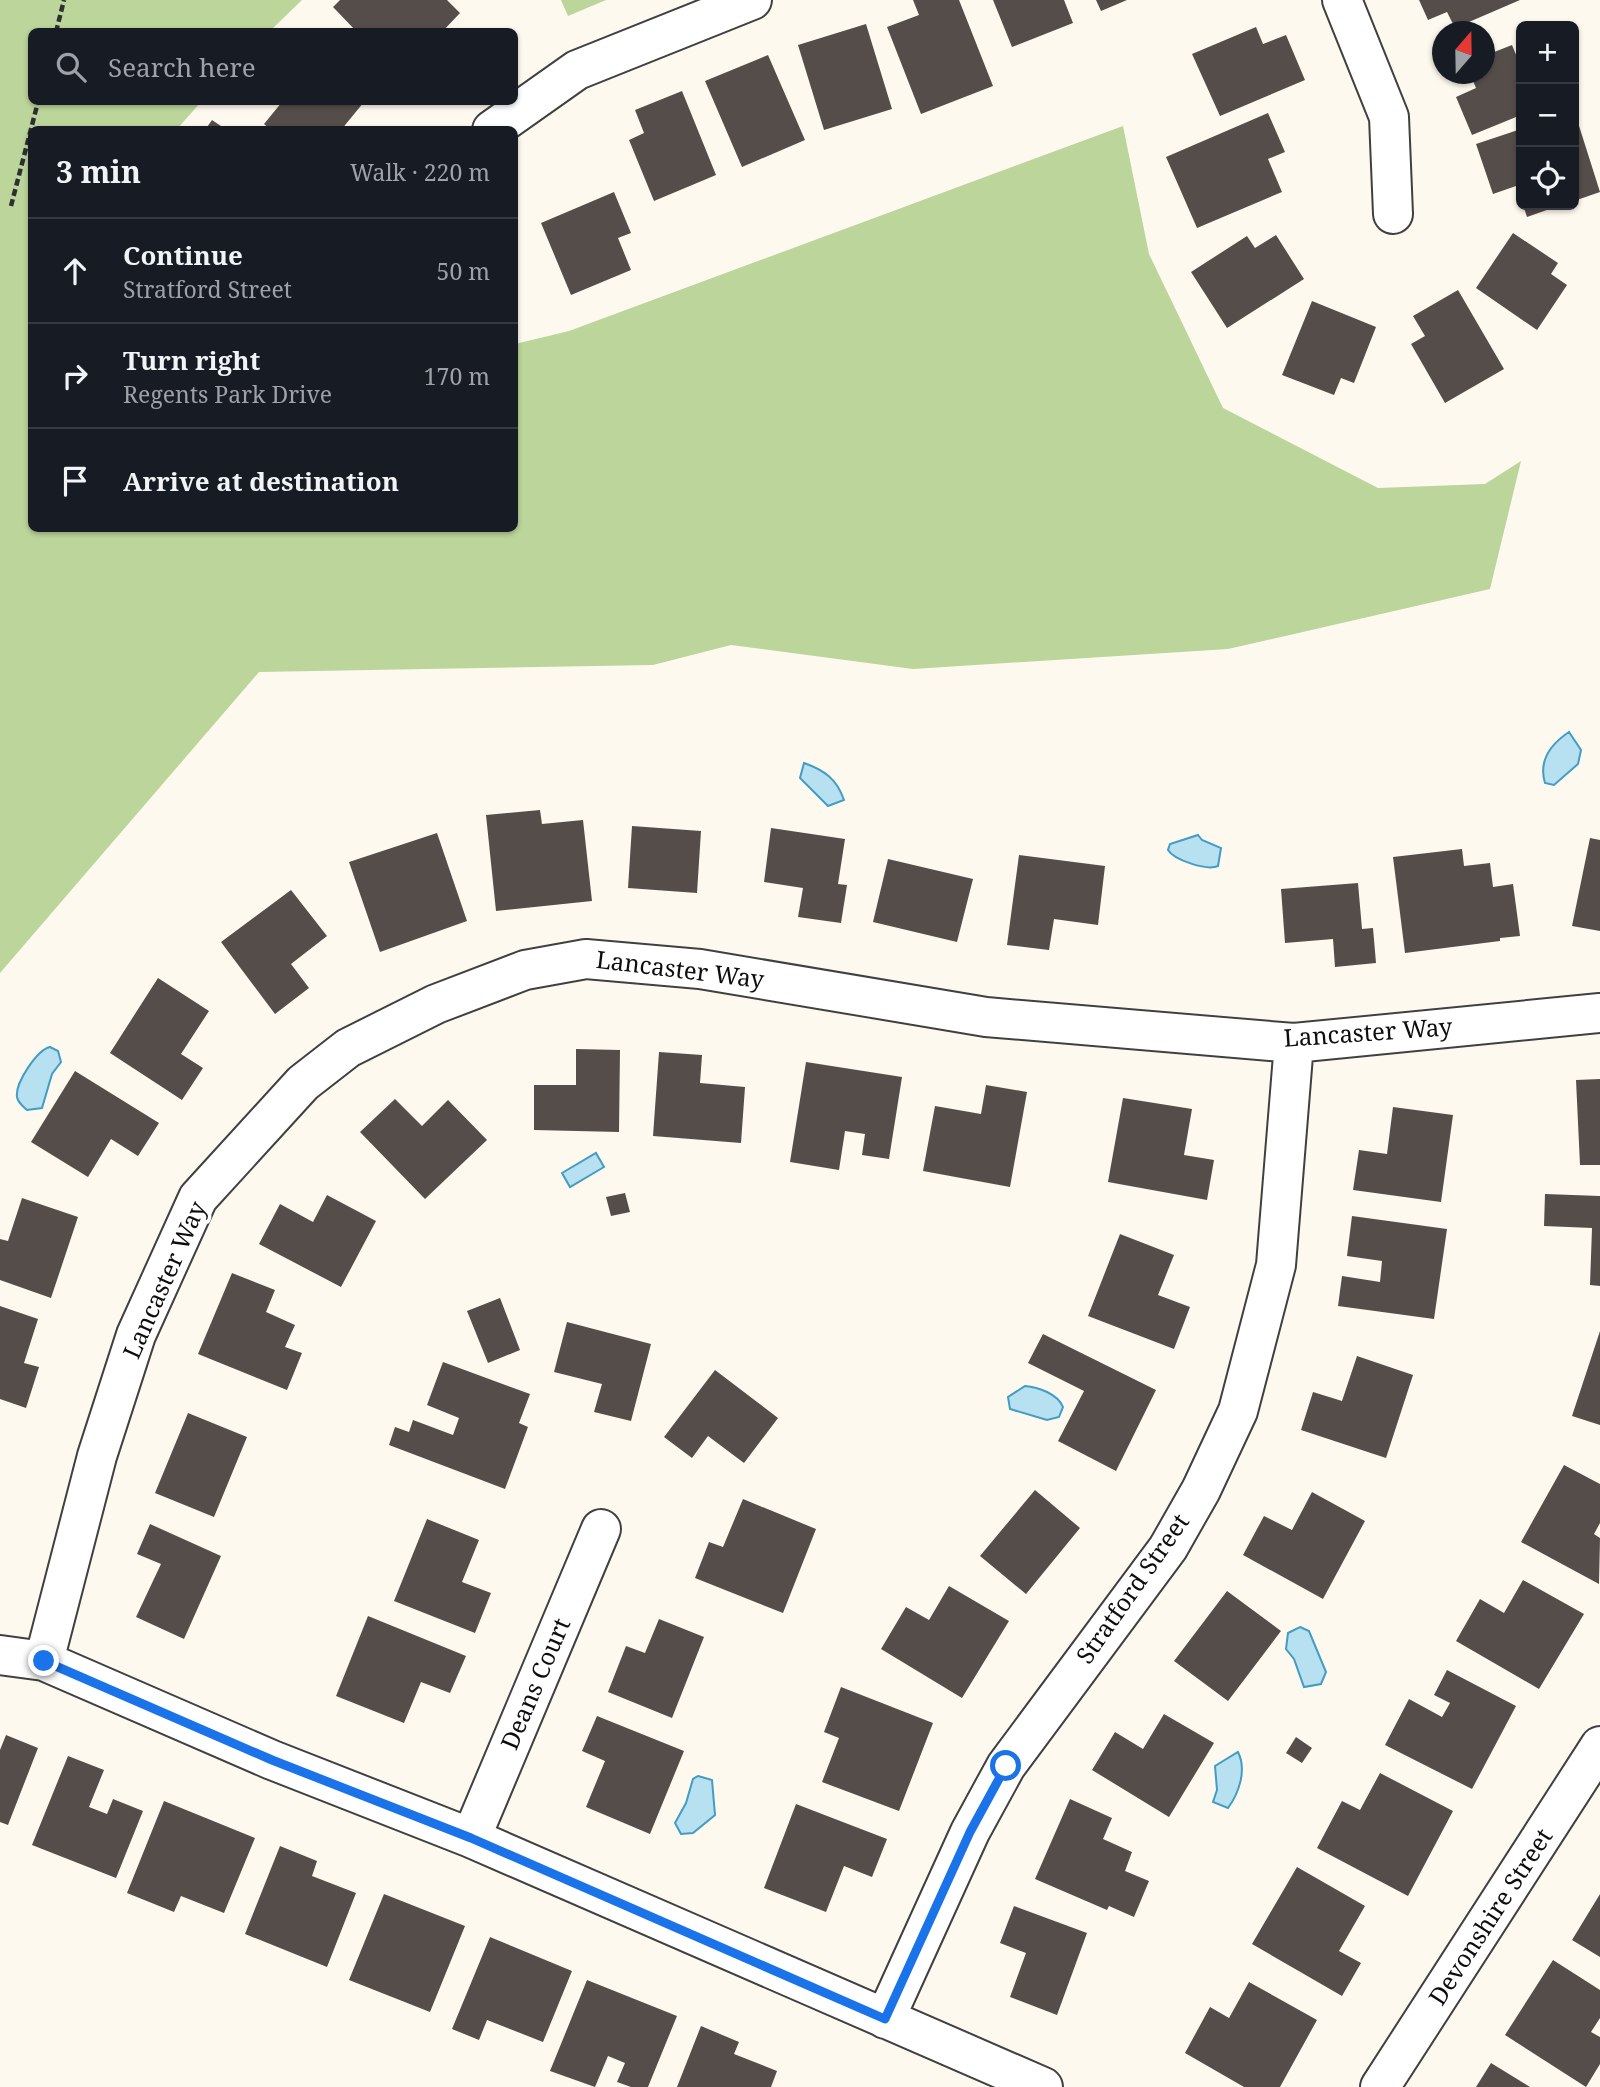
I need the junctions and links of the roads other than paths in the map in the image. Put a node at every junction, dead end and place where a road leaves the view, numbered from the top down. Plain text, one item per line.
1 (752, 0) edge
2 (1342, 0) edge
3 (498, 126) edge
4 (1393, 214) dead end
5 (1600, 1013) edge
6 (1294, 1043) junction
7 (601, 1530) dead end
8 (0, 1655) edge
9 (44, 1661) junction
10 (1600, 1746) edge
11 (471, 1838) junction
12 (885, 2019) junction
13 (1043, 2087) edge
14 (1380, 2087) edge

1 - 3 street
2 - 4 street
5 - 6 street, Lancaster Way
6 - 9 street, Lancaster Way
6 - 12 street, Stratford Street
7 - 11 street, Deans Court
8 - 9 street
9 - 11 street
10 - 14 street, Devonshire Street
11 - 12 street
12 - 13 street

